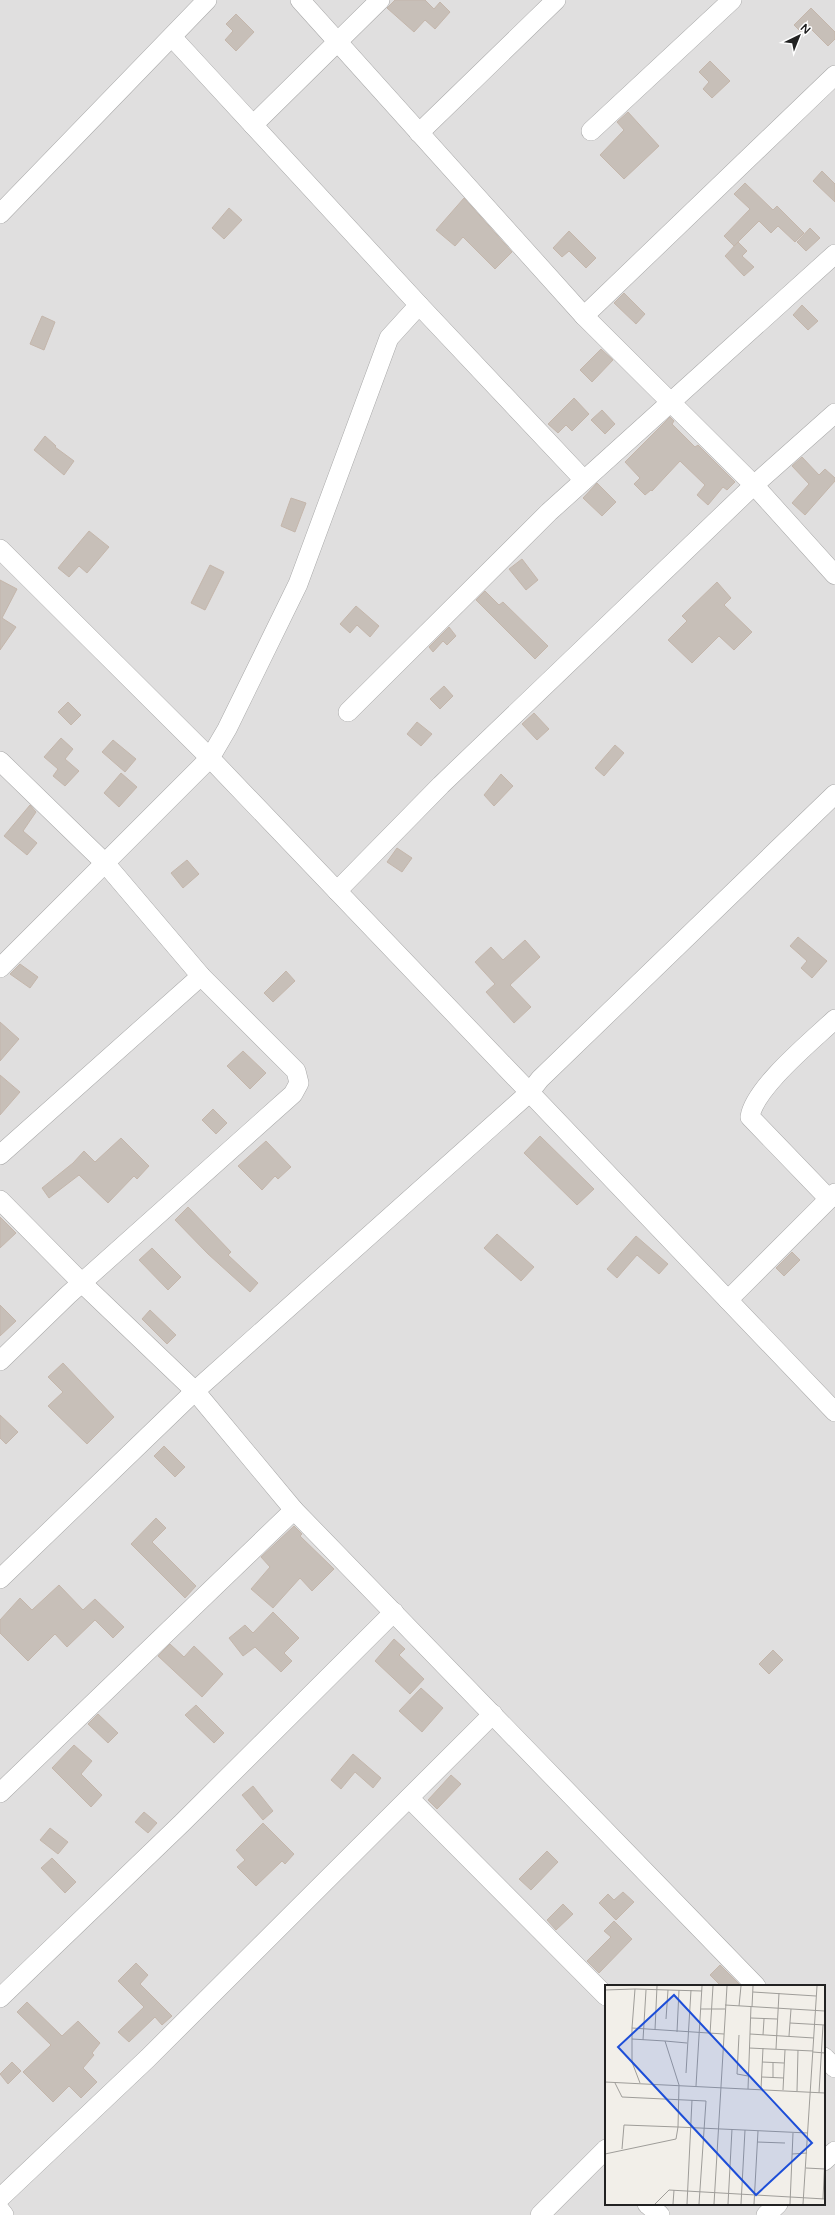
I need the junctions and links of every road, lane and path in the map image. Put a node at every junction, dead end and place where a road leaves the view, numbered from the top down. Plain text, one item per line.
1 (207, 0) edge
2 (300, 0) edge
3 (380, 0) edge
4 (556, 0) edge
5 (732, 0) edge
6 (172, 37) junction
7 (337, 41) junction
8 (835, 75) edge
9 (253, 125) junction
10 (591, 131) dead end
11 (419, 133) junction
12 (0, 214) edge
13 (835, 254) edge
14 (420, 305) junction
15 (584, 316) junction
16 (669, 402) junction
17 (835, 412) edge
18 (584, 480) junction
19 (754, 485) junction
20 (0, 549) edge
21 (835, 575) edge
22 (348, 712) dead end
23 (210, 758) junction
24 (0, 761) edge
25 (835, 794) edge
26 (105, 864) junction
27 (337, 891) junction
28 (0, 968) edge
29 (201, 976) junction
30 (835, 1019) edge
31 (529, 1093) junction
32 (0, 1155) edge
33 (832, 1196) edge
34 (0, 1200) edge
35 (82, 1283) junction
36 (728, 1300) junction
37 (0, 1361) edge
38 (195, 1391) junction
39 (834, 1409) edge
40 (294, 1510) junction
41 (0, 1579) edge
42 (394, 1612) junction
43 (493, 1714) junction
44 (0, 1793) edge
45 (409, 1798) junction
46 (755, 1985) edge
47 (605, 1995) edge
48 (0, 1998) edge
49 (825, 2058) edge
50 (835, 2068) edge
51 (835, 2151) edge
52 (602, 2160) edge
53 (825, 2160) edge
54 (0, 2198) edge
55 (648, 2205) edge
56 (777, 2205) edge
57 (0, 2210) edge
58 (4, 2215) edge
59 (540, 2215) edge
60 (660, 2215) edge
61 (766, 2215) edge

1 - 6 street
2 - 7 street
3 - 7 street
4 - 11 street
5 - 10 street
6 - 9 street
6 - 12 street
7 - 9 street
7 - 11 street
8 - 15 street
9 - 14 street
11 - 15 street
13 - 16 street
14 - 18 street
14 - 23 street
15 - 16 street
16 - 18 street
16 - 19 street
17 - 19 street
18 - 22 street
19 - 21 street
19 - 27 street
20 - 23 street
23 - 26 street
23 - 27 street
24 - 26 street
25 - 31 street
26 - 28 street
26 - 29 street
27 - 31 street
29 - 32 street
29 - 35 street
30 - 33 street
31 - 36 street
31 - 38 street
33 - 36 street
34 - 35 street
35 - 37 street
35 - 38 street
36 - 39 street
38 - 40 street
38 - 41 street
40 - 42 street
40 - 44 street
42 - 43 street
42 - 48 street
43 - 45 street
43 - 46 street
45 - 47 street
45 - 54 street
49 - 50 street
51 - 53 street
52 - 59 street
55 - 60 street
56 - 61 street
57 - 58 street

